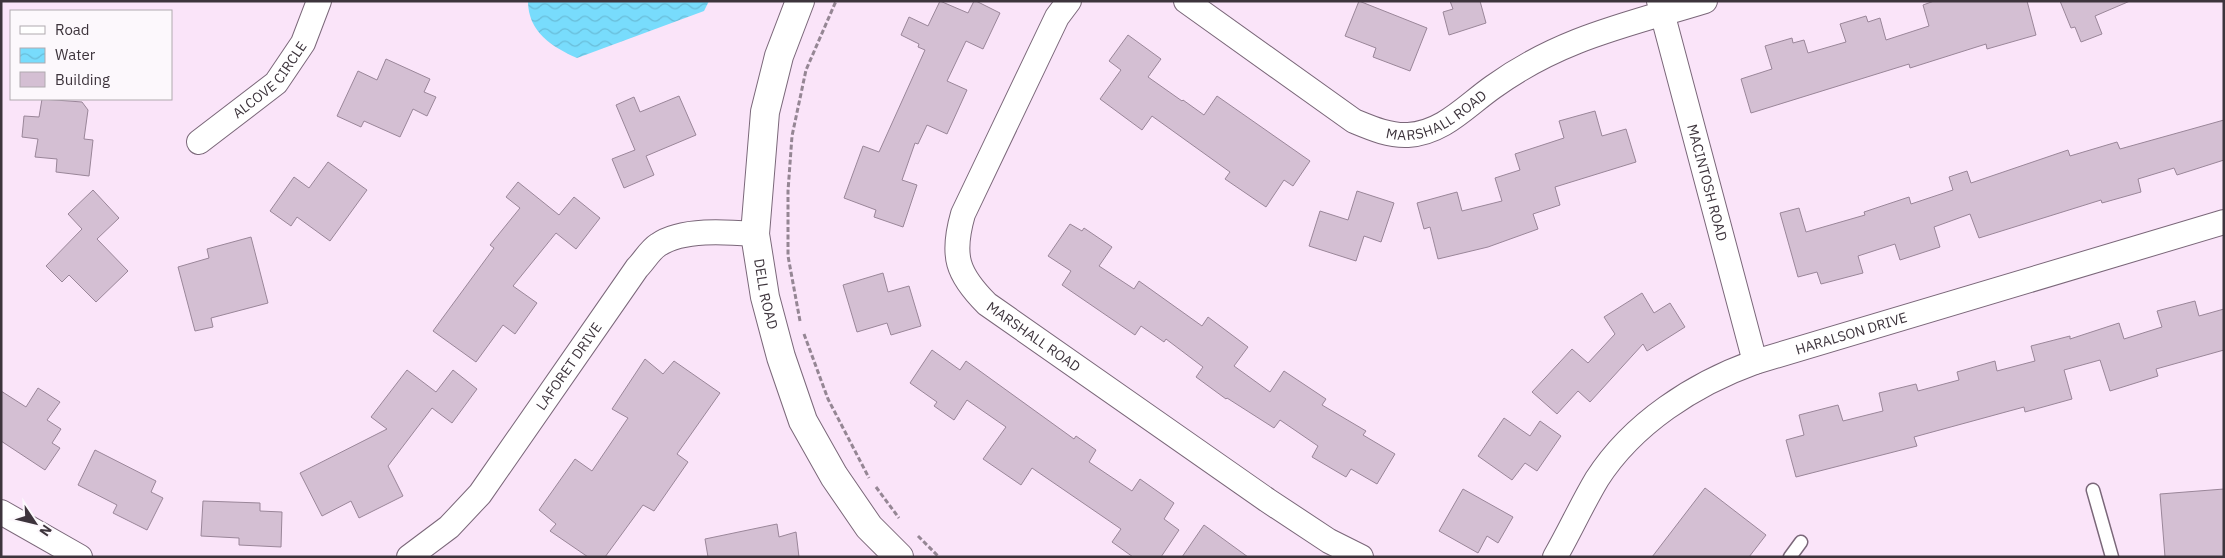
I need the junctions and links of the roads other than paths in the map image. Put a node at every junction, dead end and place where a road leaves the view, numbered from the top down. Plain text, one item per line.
1 (319, 1) edge
2 (800, 1) edge
3 (1069, 1) edge
4 (1186, 1) edge
5 (1705, 1) edge
6 (1661, 8) edge
7 (199, 142) dead end
8 (2224, 222) edge
9 (755, 234) junction
10 (1755, 362) junction
11 (2093, 490) dead end
12 (1, 512) edge
13 (1802, 542) dead end
14 (80, 557) edge
15 (410, 557) edge
16 (899, 557) edge
17 (1361, 557) edge
18 (1555, 557) edge
19 (1790, 557) edge
20 (2112, 557) edge

1 - 7 street, ALCOVE CIRCLE
2 - 9 street, DELL ROAD
3 - 17 street, MARSHALL ROAD
4 - 6 street, MARSHALL ROAD
5 - 6 street, MARSHALL ROAD
6 - 10 street, MACINTOSH ROAD
8 - 10 street, HARALSON DRIVE
9 - 15 street, LAFORET DRIVE
9 - 16 street, DELL ROAD
10 - 18 street, HARALSON DRIVE
11 - 20 lane
12 - 14 street
13 - 19 lane

